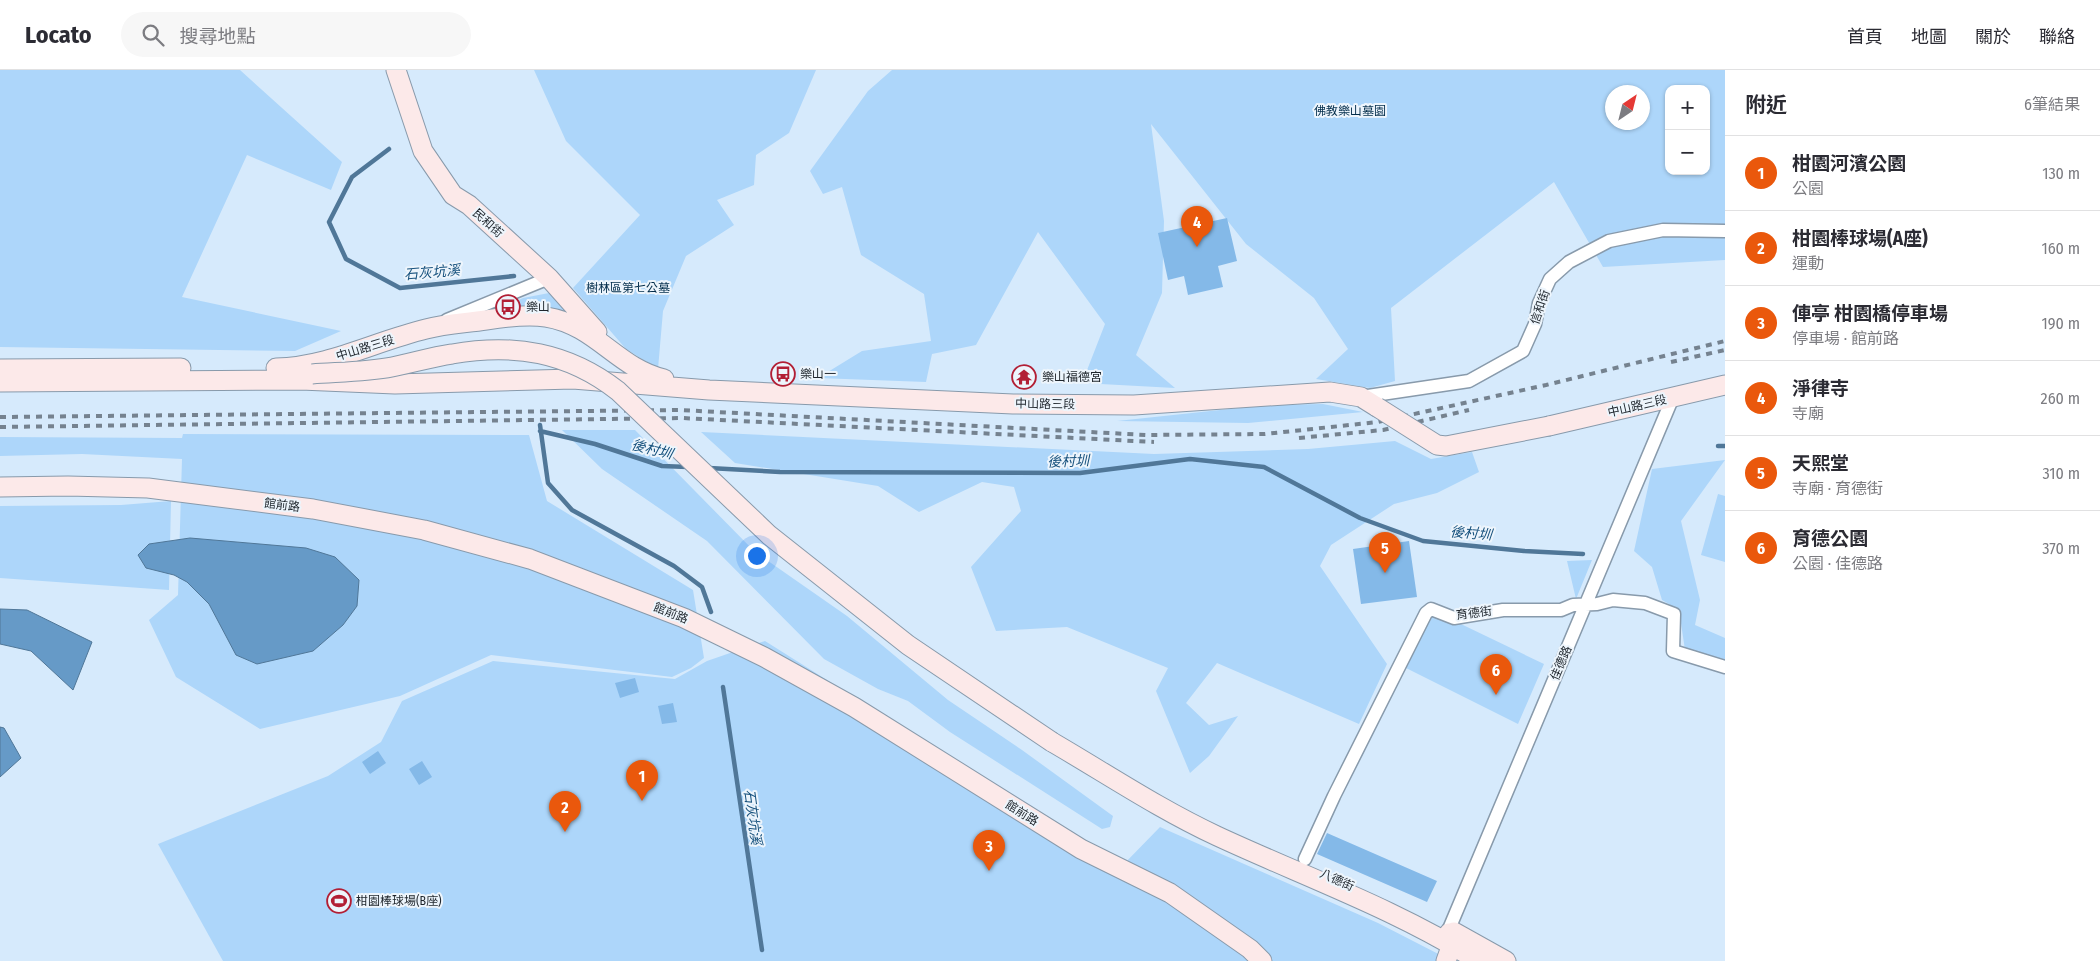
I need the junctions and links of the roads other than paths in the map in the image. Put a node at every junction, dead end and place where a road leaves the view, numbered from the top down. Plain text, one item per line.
1 (396, 70) edge
2 (1725, 231) edge
3 (549, 278) junction
4 (427, 328) junction
5 (616, 354) junction
6 (0, 369) edge
7 (304, 374) junction
8 (0, 382) edge
9 (1725, 385) edge
10 (709, 390) junction
11 (1673, 397) junction
12 (1369, 402) junction
13 (0, 487) edge
14 (1586, 604) junction
15 (1725, 667) edge
16 (1305, 859) dead end
17 (1449, 945) edge
18 (1262, 961) edge
19 (1478, 961) edge
20 (1506, 961) edge

1 - 3 street, 民和街
2 - 12 street, 信和街
3 - 4 street
3 - 5 street, 民和街
4 - 5 street, 中山路三段
4 - 7 street, 中山路三段
5 - 10 street, 中山路三段
6 - 7 street, 中山路三段
7 - 8 street, 中山路三段
7 - 10 street, 中山路三段
7 - 17 street, 八德街, bridge
9 - 11 street, 中山路三段
10 - 12 street, 中山路三段
11 - 12 street, 中山路三段, bridge
11 - 14 street, 佳德路
13 - 18 street, 館前路
14 - 15 street, 育德街
14 - 16 street, 育德街
14 - 17 street, 佳德路
17 - 19 street, 八德街
17 - 20 street, 八德街

